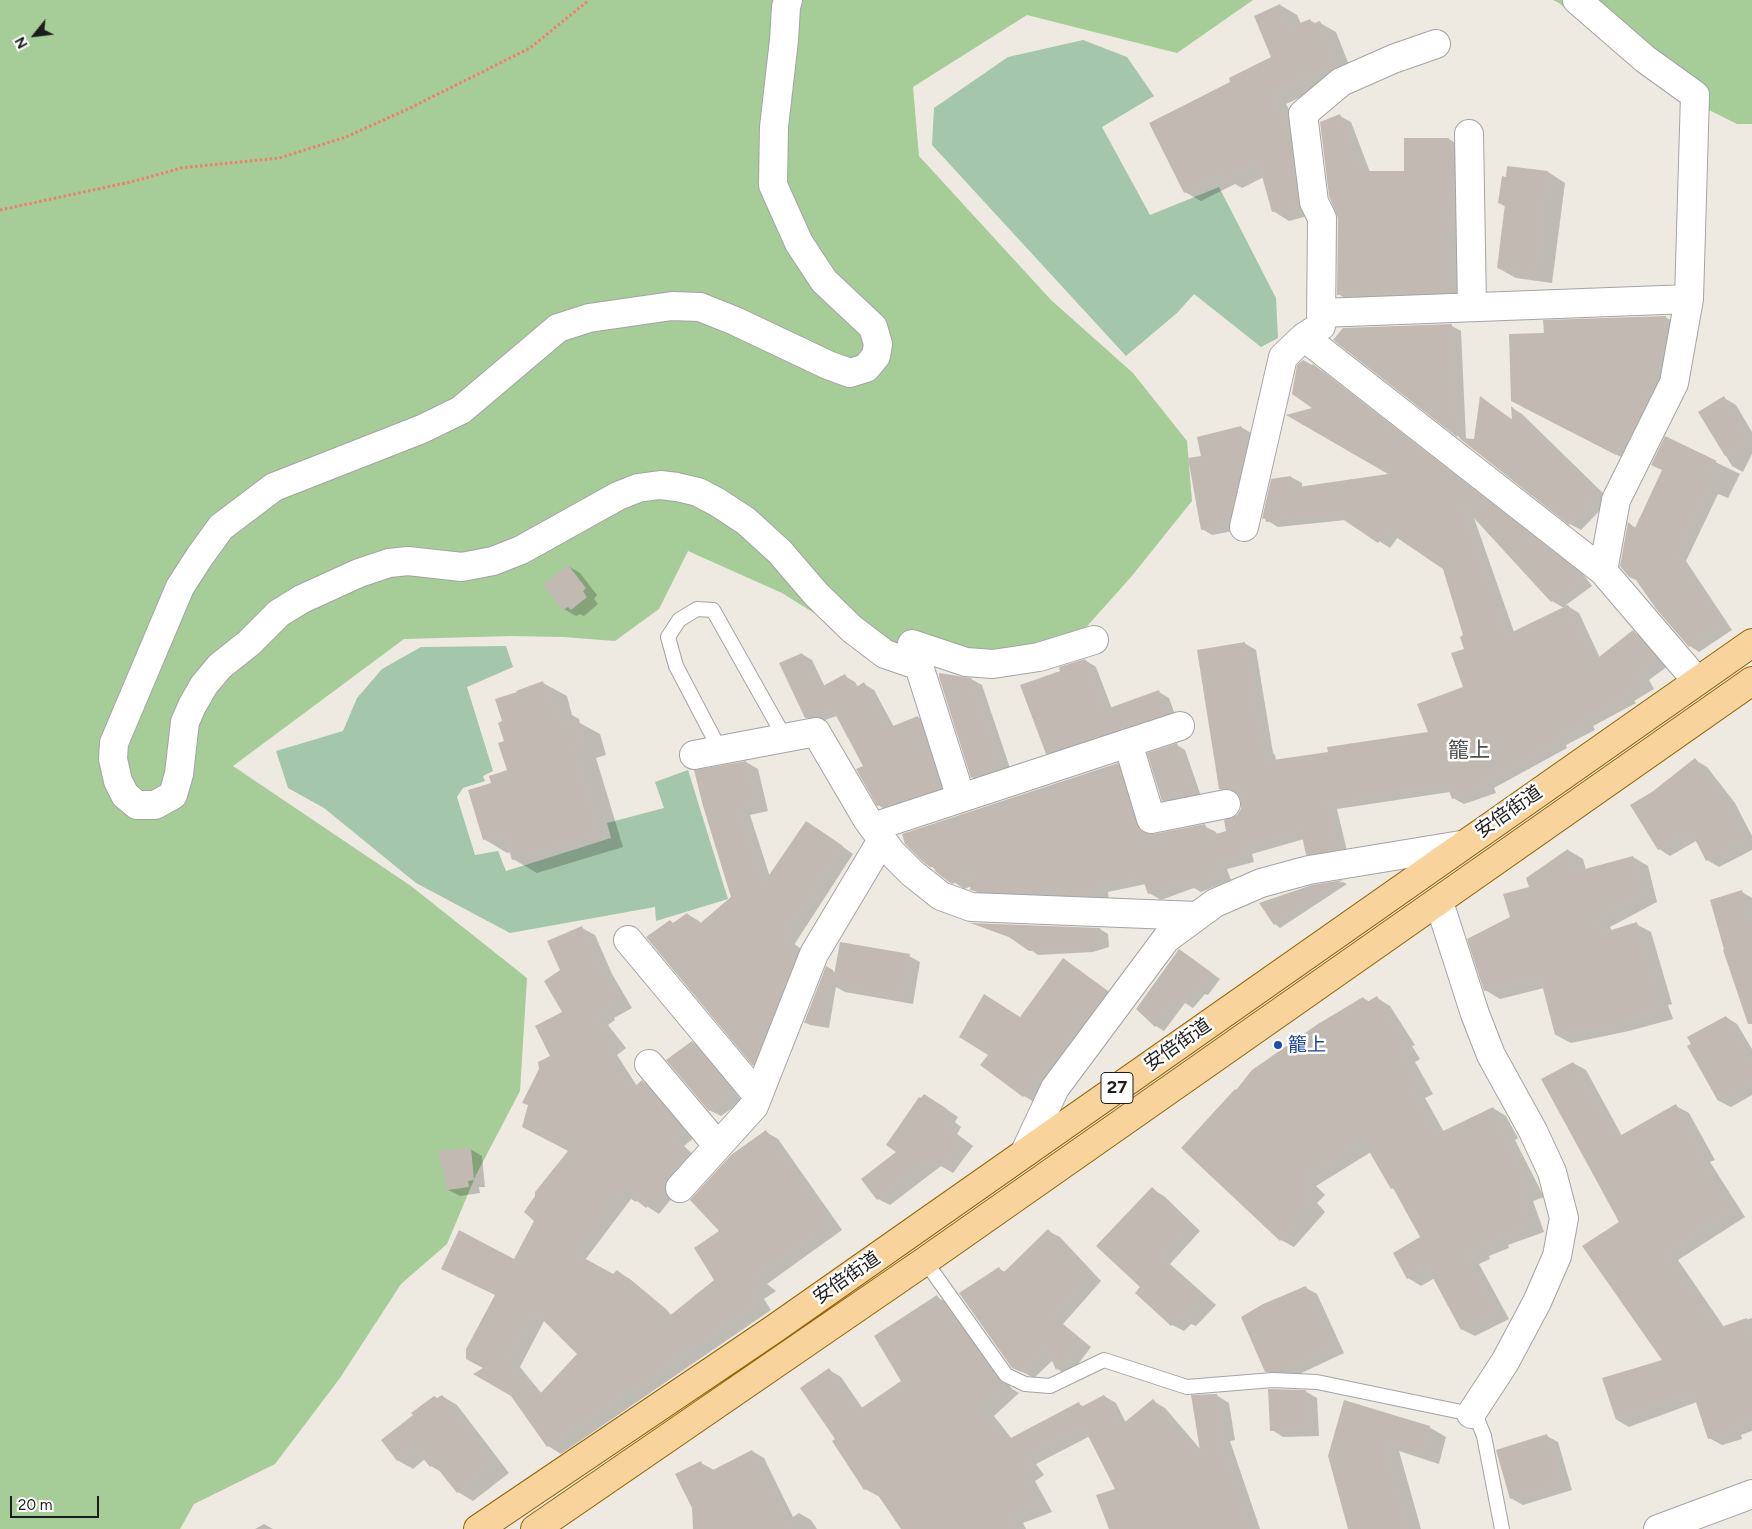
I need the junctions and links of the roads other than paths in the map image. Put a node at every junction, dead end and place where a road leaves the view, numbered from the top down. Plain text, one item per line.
1 (788, 0) edge
2 (1577, 0) edge
3 (1436, 44) dead end
4 (1469, 134) dead end
5 (1688, 299) junction
6 (1472, 308) junction
7 (1321, 313) junction
8 (1304, 336) junction
9 (1244, 527) dead end
10 (1603, 572) junction
11 (1094, 640) dead end
12 (1752, 643) edge
13 (920, 666) junction
14 (1697, 681) junction
15 (1752, 682) edge
16 (1180, 726) dead end
17 (785, 738) junction
18 (1128, 743) junction
19 (720, 750) junction
20 (694, 755) dead end
21 (962, 798) junction
22 (1226, 804) dead end
23 (878, 834) junction
24 (1461, 845) junction
25 (1440, 902) junction
26 (1197, 916) junction
27 (628, 940) dead end
28 (649, 1064) dead end
29 (758, 1096) junction
30 (718, 1146) junction
31 (1025, 1152) junction
32 (680, 1188) dead end
33 (925, 1262) junction
34 (1471, 1414) junction
35 (1752, 1494) edge
36 (478, 1529) edge
37 (534, 1529) edge
38 (1502, 1529) edge
39 (1658, 1529) edge

1 - 13 street
2 - 5 street
3 - 7 street
4 - 6 street
5 - 6 street
5 - 10 street
6 - 7 street
7 - 8 street
8 - 9 street
8 - 10 street
10 - 14 street
11 - 13 street
12 - 14 main road, 安倍街道 / 27
13 - 21 street
14 - 24 main road, 安倍街道 / 27
15 - 25 main road, 安倍街道 / 27
16 - 18 street
17 - 19 street
17 - 19 lane
17 - 23 street
18 - 21 street
18 - 22 street
19 - 20 street
21 - 23 street
23 - 26 street
23 - 29 street
24 - 26 street
24 - 31 main road, 安倍街道 / 27
25 - 33 main road, 安倍街道 / 27
25 - 34 street
26 - 31 street
27 - 29 street
28 - 30 street
29 - 30 street
30 - 32 street
31 - 36 main road, 安倍街道 / 27
33 - 34 lane
33 - 37 main road, 安倍街道 / 27
34 - 38 lane
35 - 39 street

